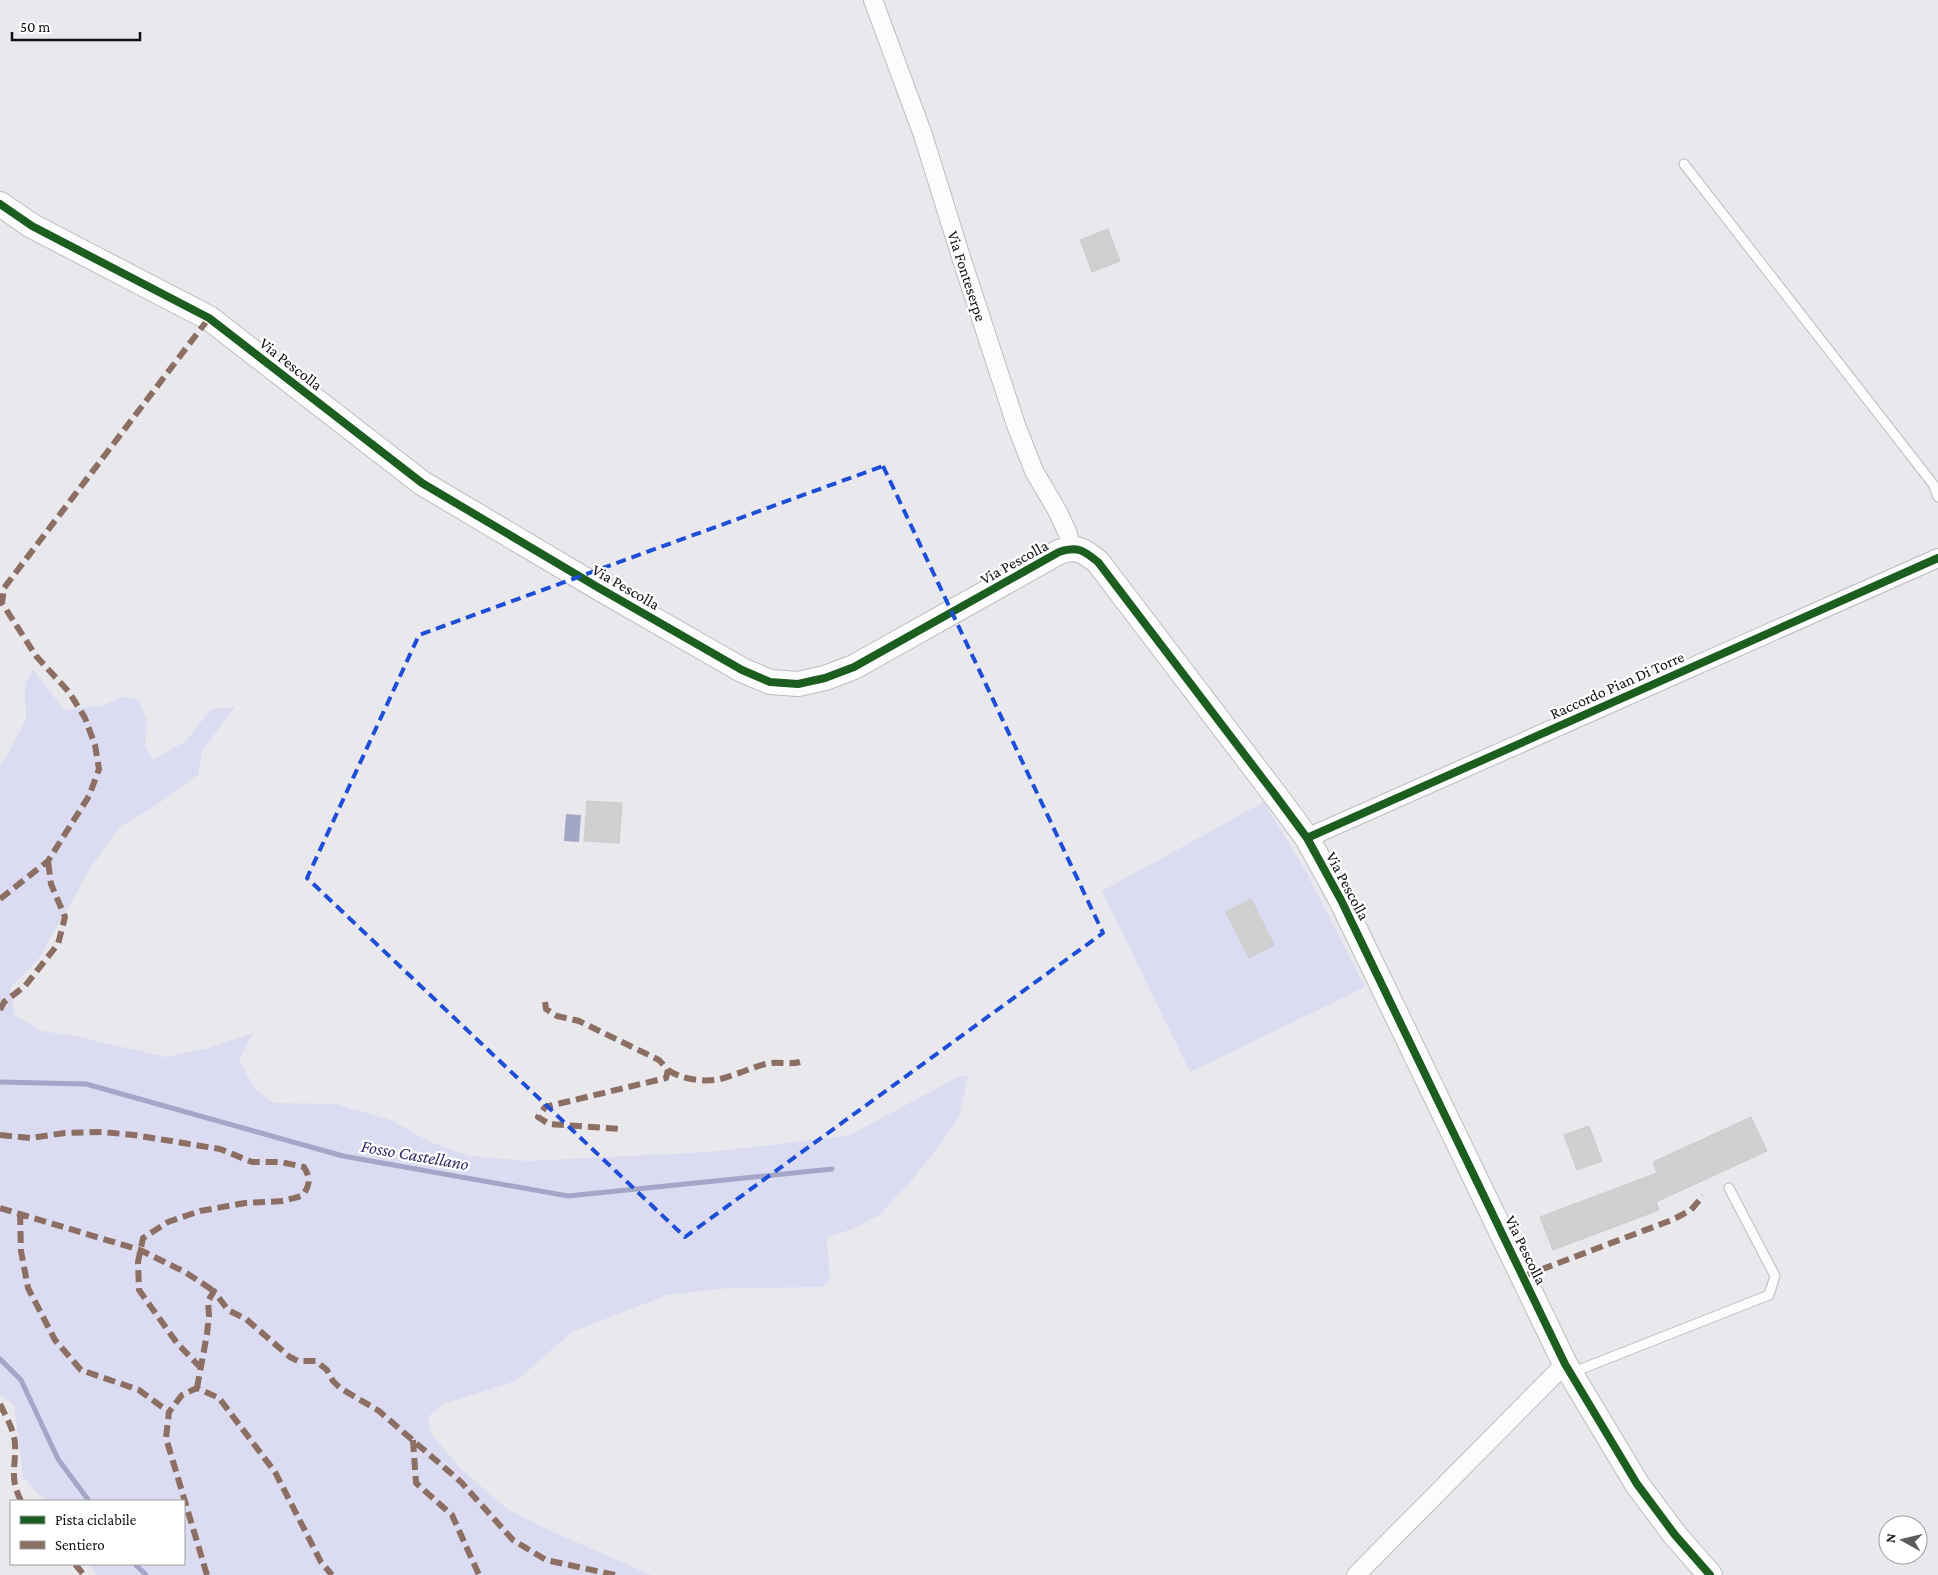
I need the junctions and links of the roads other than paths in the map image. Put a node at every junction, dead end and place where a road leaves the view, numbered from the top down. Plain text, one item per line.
1 (874, 0) edge
2 (1684, 164) dead end
3 (0, 204) edge
4 (1938, 497) edge
5 (1071, 548) junction
6 (1938, 558) edge
7 (1307, 838) junction
8 (1729, 1188) dead end
9 (1568, 1369) junction
10 (1356, 1575) edge
11 (1710, 1575) edge

1 - 5 street, Via Fonteserpe
2 - 4 lane
3 - 5 street, Via Pescolla
5 - 7 street, Via Pescolla
6 - 7 street, Raccordo Pian Di Torre
7 - 9 street, Via Pescolla
8 - 9 lane
9 - 10 street
9 - 11 street, Via Pescolla

